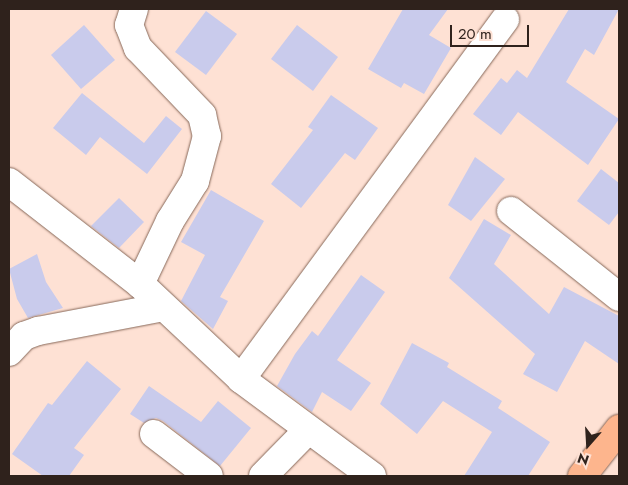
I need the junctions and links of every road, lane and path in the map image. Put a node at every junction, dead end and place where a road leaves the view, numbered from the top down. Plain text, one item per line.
1 (134, 9) edge
2 (505, 20) dead end
3 (9, 182) edge
4 (511, 211) dead end
5 (140, 284) junction
6 (619, 297) edge
7 (164, 307) junction
8 (9, 352) edge
9 (241, 380) junction
10 (619, 429) edge
11 (307, 431) junction
12 (154, 434) dead end
13 (209, 476) edge
14 (263, 476) edge
15 (372, 476) edge
16 (582, 476) edge

1 - 5 street
2 - 9 street
3 - 5 street
4 - 6 street
5 - 7 street
7 - 8 street
7 - 9 street
9 - 11 street
10 - 16 main road
11 - 14 street
11 - 15 street
12 - 13 street

